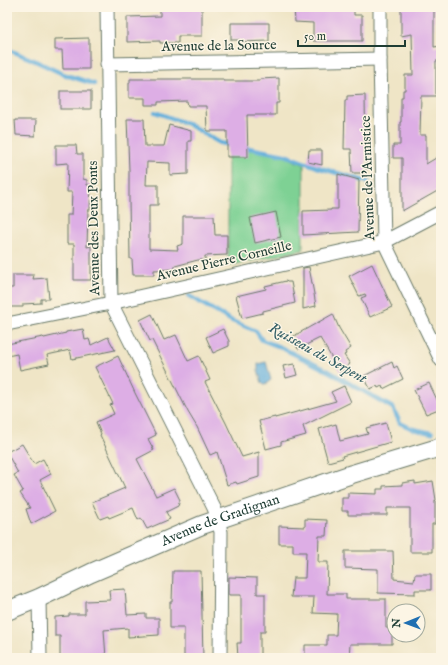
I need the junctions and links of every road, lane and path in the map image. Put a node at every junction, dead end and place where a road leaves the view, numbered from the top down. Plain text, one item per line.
1 (107, 7) edge
2 (380, 7) edge
3 (380, 59) junction
4 (107, 64) junction
5 (441, 212) edge
6 (384, 242) junction
7 (111, 303) junction
8 (7, 324) edge
9 (441, 360) edge
10 (441, 447) edge
11 (218, 519) junction
12 (39, 598) junction
13 (7, 611) edge
14 (40, 658) edge
15 (220, 658) edge

1 - 4 street, Avenue des Deux Ponts
2 - 3 street, Avenue de l'Armistice
3 - 4 street, Avenue de la Source
3 - 6 street, Avenue de l'Armistice
4 - 7 street, Avenue des Deux Ponts
5 - 6 street, Avenue Pierre Corneille
6 - 7 street, Avenue Pierre Corneille
6 - 9 street, Avenue de l'Armistice
7 - 8 street, Avenue Pierre Corneille
7 - 11 street, Avenue des Deux Ponts
10 - 11 main road, Avenue de Gradignan
11 - 12 main road, Avenue de Gradignan
11 - 15 street, Avenue des Deux Ponts
12 - 13 main road, Avenue de Gradignan
12 - 14 street

